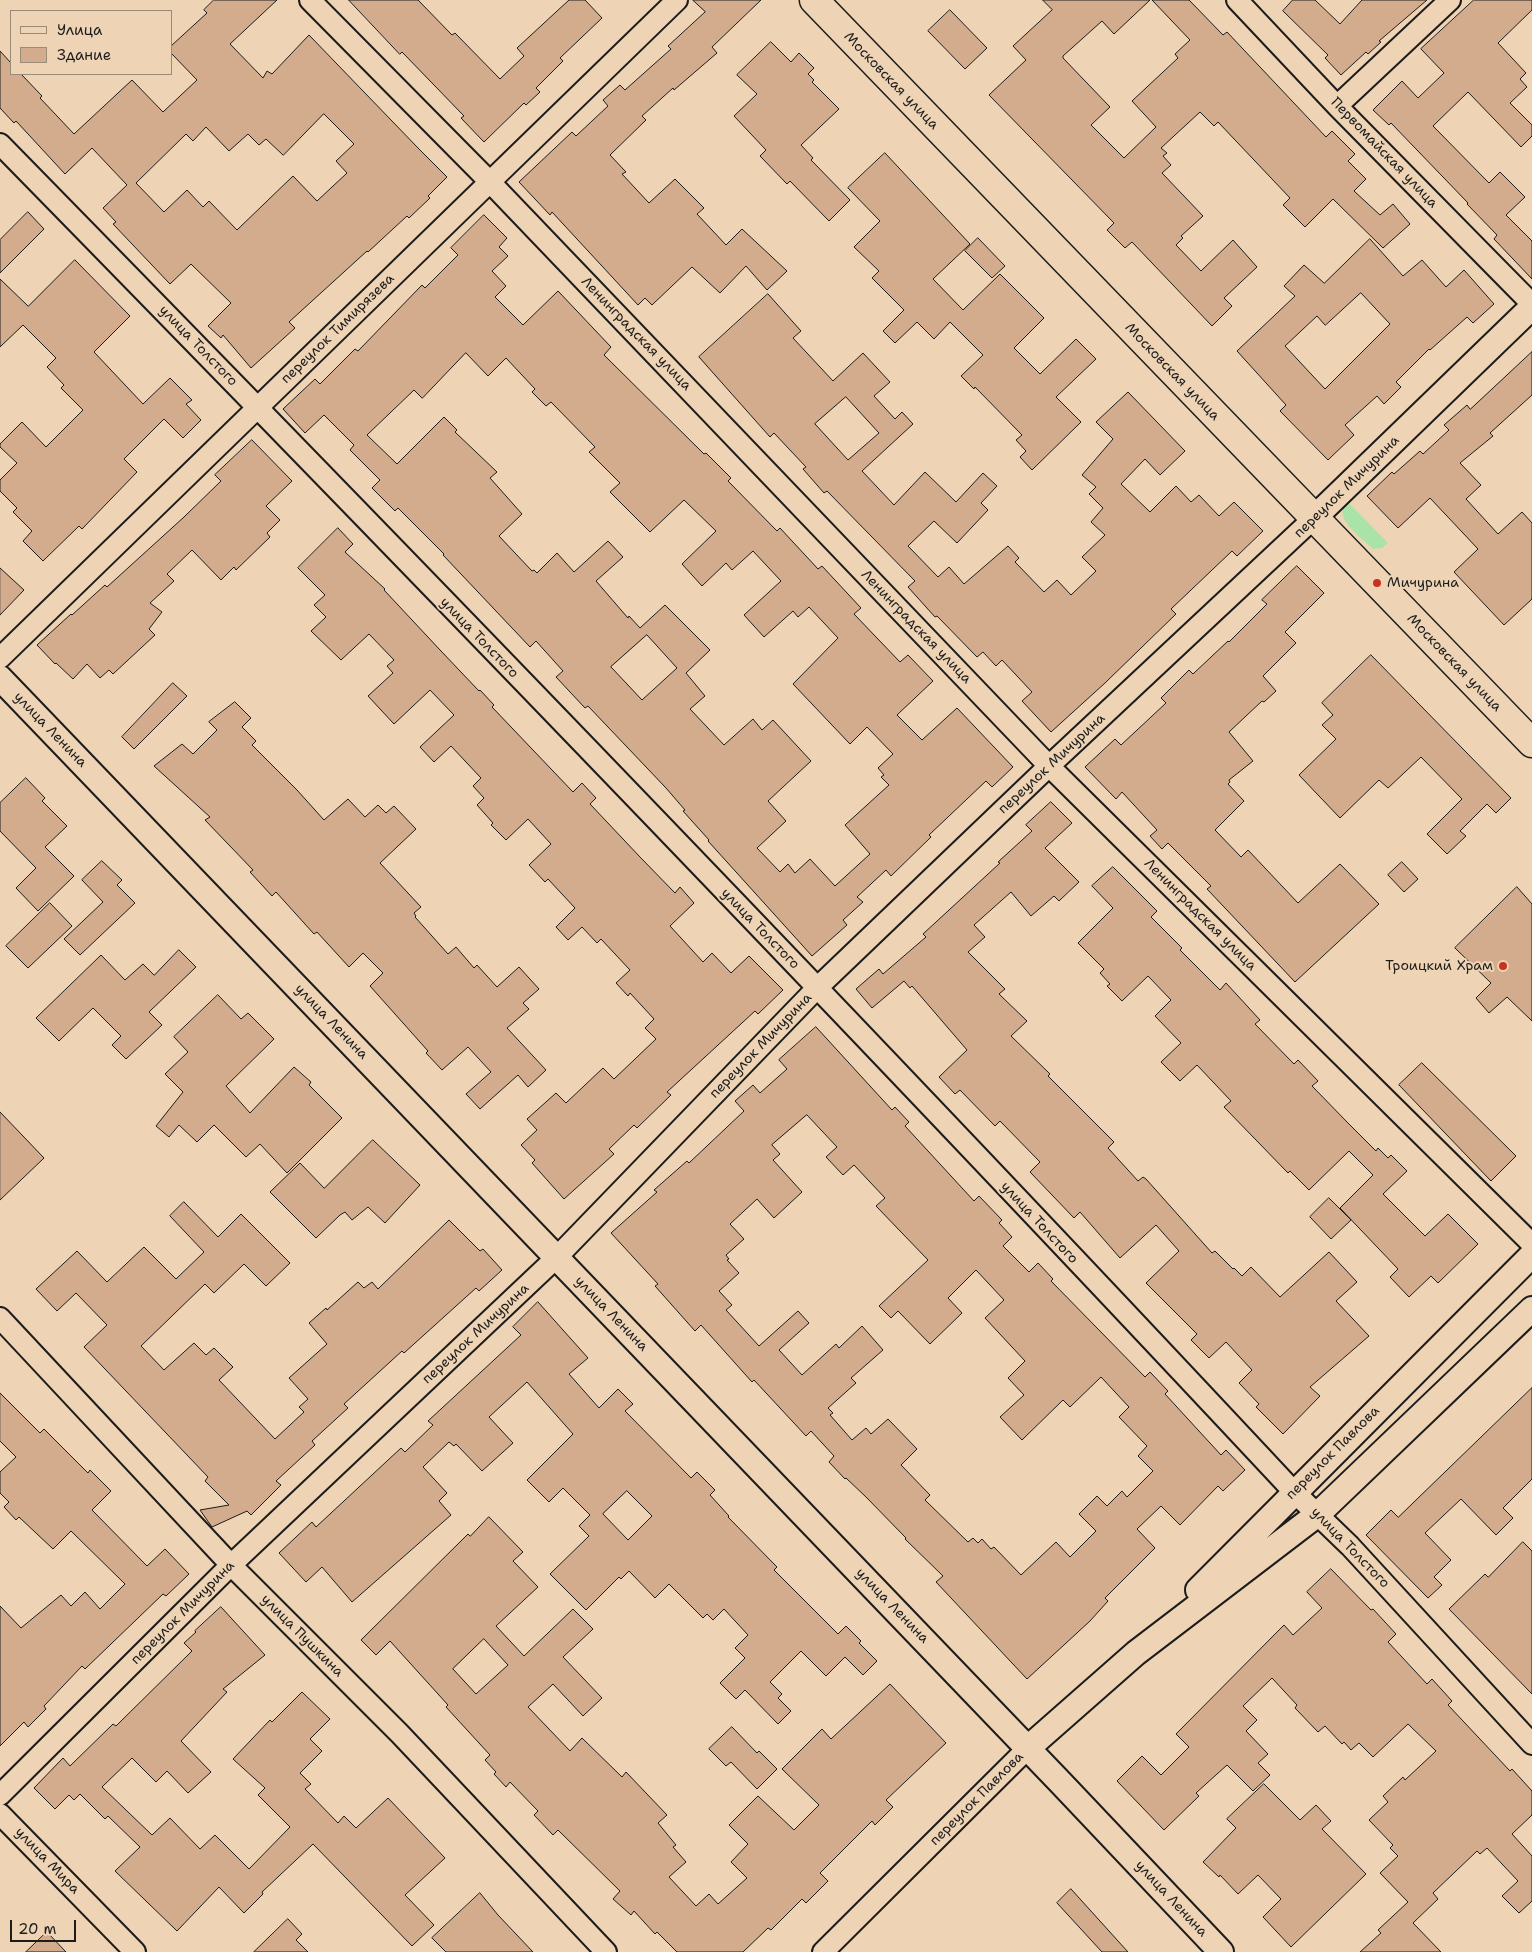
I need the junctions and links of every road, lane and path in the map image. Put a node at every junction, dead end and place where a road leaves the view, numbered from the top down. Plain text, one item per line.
1 (310, 0) edge
2 (677, 0) edge
3 (814, 0) edge
4 (1237, 0) edge
5 (1450, 0) edge
6 (1337, 106) junction
7 (0, 144) edge
8 (489, 181) junction
9 (1532, 306) edge
10 (258, 408) junction
11 (1314, 518) junction
12 (0, 658) edge
13 (0, 678) edge
14 (1532, 743) edge
15 (1049, 766) junction
16 (817, 988) junction
17 (1532, 1244) edge
18 (1532, 1255) edge
19 (557, 1257) junction
20 (1532, 1309) edge
21 (0, 1318) edge
22 (1294, 1492) junction
23 (1318, 1514) junction
24 (231, 1565) junction
25 (1136, 1653) junction
26 (1532, 1744) edge
27 (1028, 1748) junction
28 (0, 1795) edge
29 (0, 1814) edge
30 (135, 1952) edge
31 (606, 1952) edge
32 (823, 1952) edge
33 (1221, 1952) edge

1 - 8 street, Ленинградская улица
2 - 8 street, переулок Тимирязева
3 - 11 main road, Московская улица
4 - 6 street, Первомайская улица
5 - 6 street
6 - 9 street, Первомайская улица
7 - 10 street, улица Толстого
8 - 10 street, переулок Тимирязева
8 - 15 street, Ленинградская улица
9 - 11 street, переулок Мичурина
10 - 12 street, переулок Тимирязева
10 - 16 street, улица Толстого
11 - 14 main road, Московская улица
11 - 15 street, переулок Мичурина
13 - 19 street, улица Ленина
15 - 16 street, переулок Мичурина
15 - 17 street, Ленинградская улица
16 - 19 street, переулок Мичурина
16 - 22 street, улица Толстого
18 - 22 street, переулок Павлова
19 - 24 street, переулок Мичурина
19 - 27 street, улица Ленина
20 - 23 street, переулок Павлова
21 - 24 street, улица Пушкина
22 - 23 street, улица Толстого
22 - 25 street, переулок Павлова
23 - 25 street, переулок Павлова
23 - 26 street, улица Толстого
24 - 28 street, переулок Мичурина
24 - 31 street, улица Пушкина
25 - 27 street, переулок Павлова
27 - 32 street, переулок Павлова
27 - 33 street, улица Ленина
29 - 30 street, улица Мира

